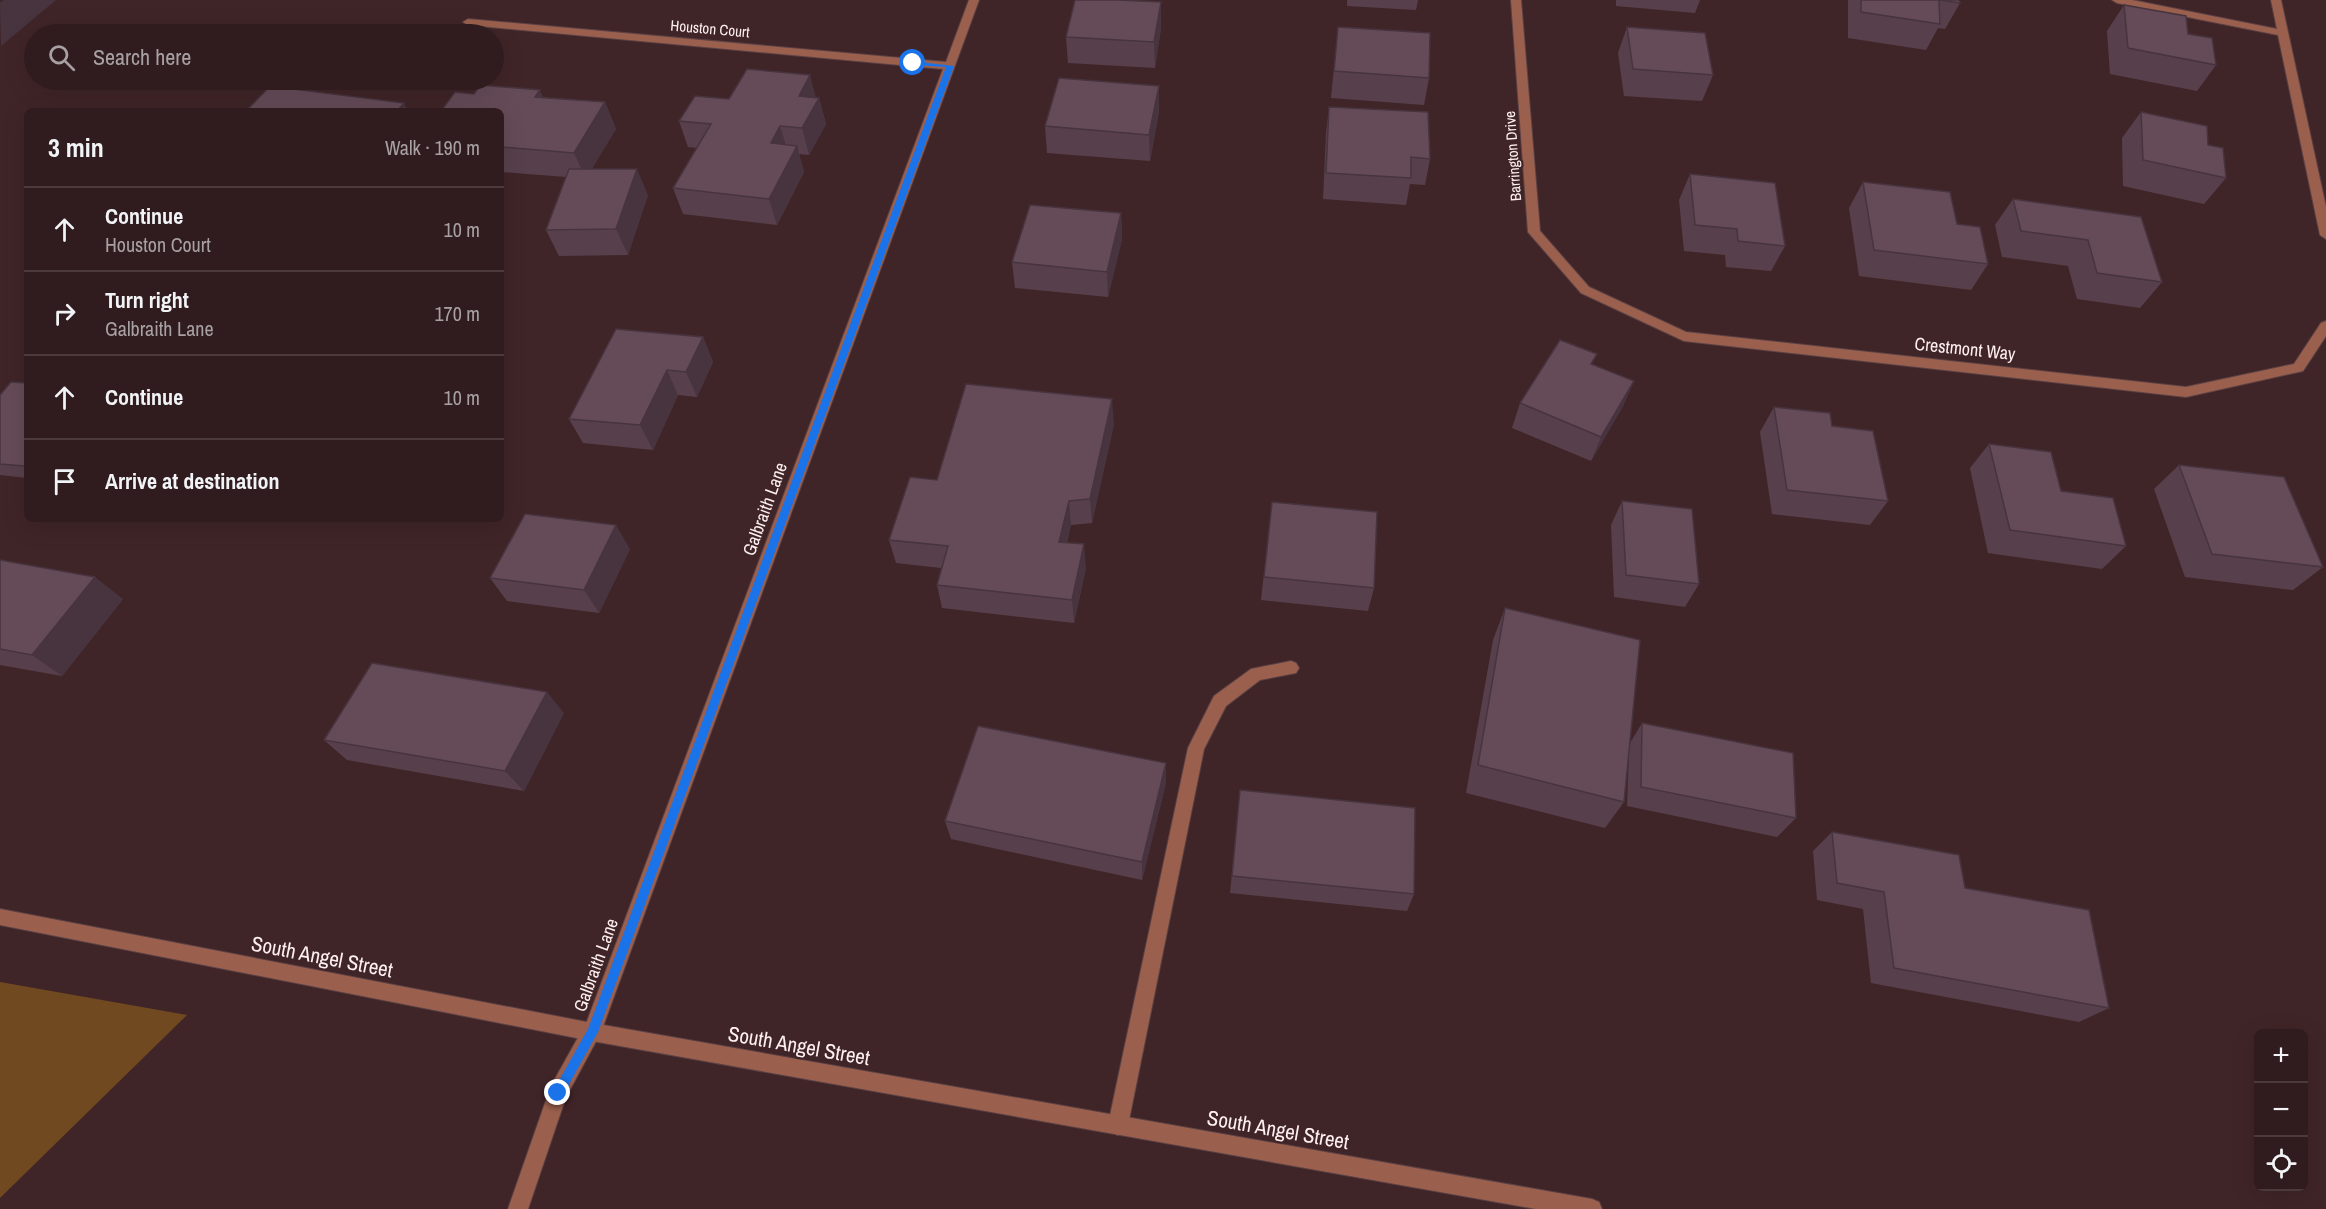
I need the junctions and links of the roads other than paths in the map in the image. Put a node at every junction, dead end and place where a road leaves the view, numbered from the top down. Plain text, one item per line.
1 (974, 0) edge
2 (1516, 0) edge
3 (2117, 0) edge
4 (2276, 0) edge
5 (468, 22) dead end
6 (490, 24) edge
7 (504, 25) edge
8 (2283, 33) junction
9 (950, 66) junction
10 (2326, 235) edge
11 (1585, 290) joint
12 (2326, 326) edge
13 (1291, 668) dead end
14 (0, 917) edge
15 (592, 1032) junction
16 (1118, 1125) junction
17 (518, 1209) edge
18 (1592, 1209) edge

1 - 9 street, Galbraith Lane
2 - 11 street, Barrington Drive
3 - 8 street
4 - 8 street
5 - 6 street, Houston Court
7 - 9 street, Houston Court
8 - 10 street
9 - 15 street, Galbraith Lane
11 - 12 street, Crestmont Way
13 - 16 street
14 - 15 street, South Angel Street
15 - 16 street, South Angel Street
15 - 17 street, Galbraith Lane
16 - 18 street, South Angel Street

